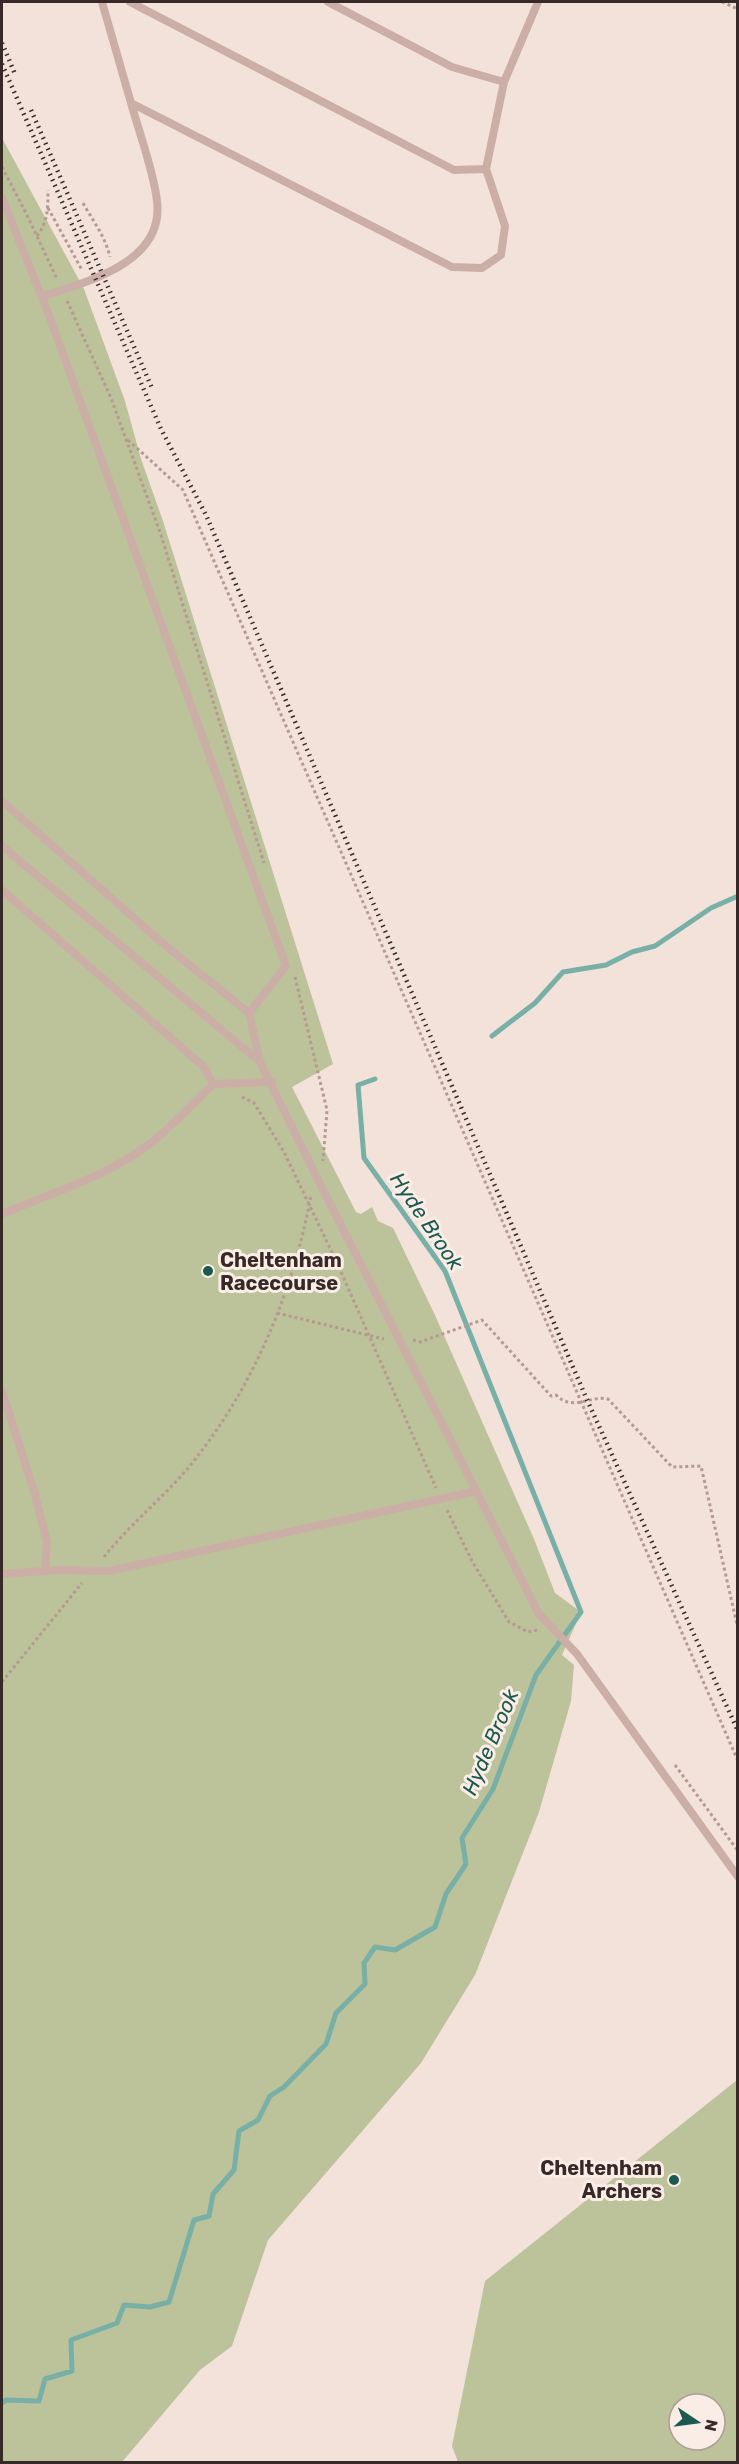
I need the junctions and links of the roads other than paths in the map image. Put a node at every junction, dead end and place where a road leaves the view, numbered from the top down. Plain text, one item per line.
1 (102, 2) edge
2 (130, 2) edge
3 (328, 2) edge
4 (538, 2) edge
5 (504, 82) junction
6 (131, 103) junction
7 (486, 169) junction
8 (2, 198) edge
9 (41, 297) junction
10 (2, 801) edge
11 (2, 846) edge
12 (2, 890) edge
13 (249, 1013) junction
14 (260, 1062) junction
15 (272, 1082) junction
16 (213, 1084) junction
17 (2, 1214) edge
18 (2, 1391) edge
19 (477, 1491) junction
20 (45, 1571) junction
21 (2, 1574) edge
22 (738, 1877) edge

1 - 6 lane
2 - 7 lane
3 - 5 lane
4 - 5 lane
5 - 7 lane
6 - 7 lane
6 - 9 lane
8 - 9 lane
9 - 13 lane
10 - 13 lane
11 - 14 lane
12 - 16 lane
13 - 14 lane
14 - 15 lane
15 - 16 lane
15 - 19 lane
16 - 17 lane
18 - 20 lane
19 - 20 lane
19 - 22 lane
20 - 21 lane

